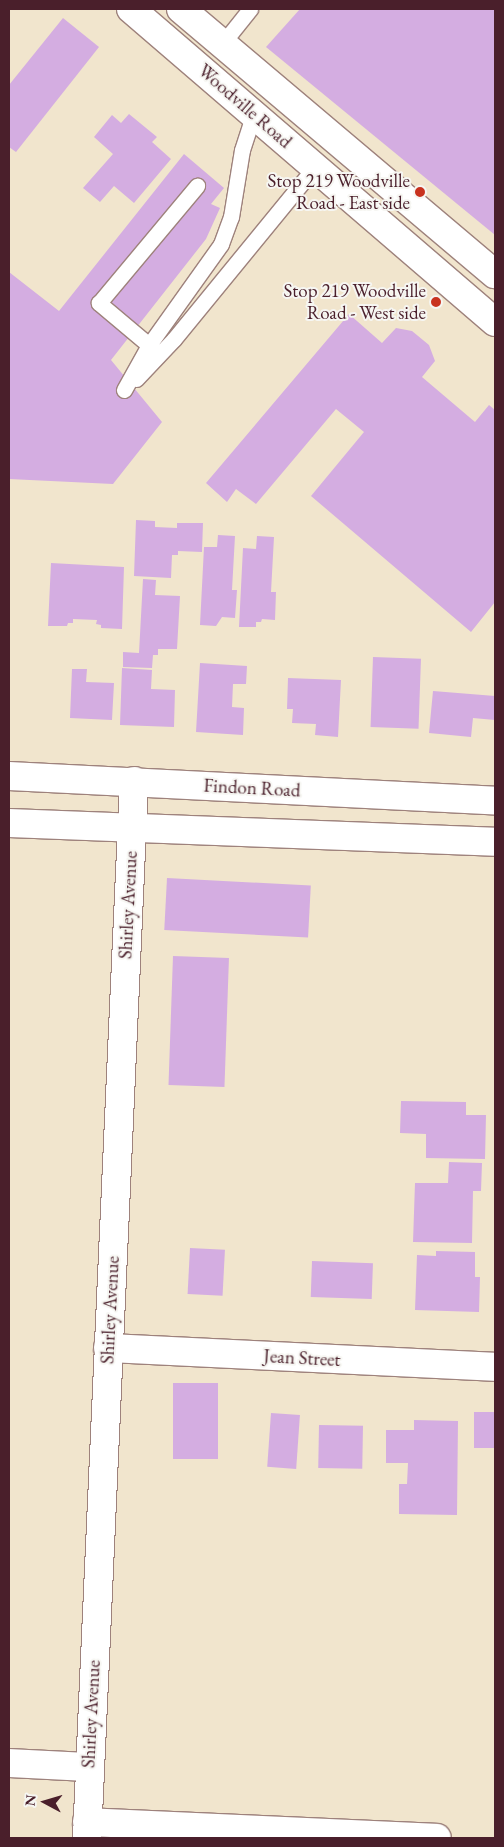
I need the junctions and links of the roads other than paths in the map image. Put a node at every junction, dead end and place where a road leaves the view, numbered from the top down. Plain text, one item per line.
1 (131, 9) edge
2 (181, 9) edge
3 (250, 9) edge
4 (222, 44) junction
5 (254, 113) junction
6 (315, 167) junction
7 (197, 186) dead end
8 (495, 274) edge
9 (495, 322) edge
10 (149, 345) junction
11 (161, 355) junction
12 (9, 776) edge
13 (134, 781) junction
14 (495, 801) edge
15 (9, 823) edge
16 (132, 829) junction
17 (495, 842) edge
18 (108, 1348) junction
19 (495, 1367) edge
20 (9, 1763) edge
21 (88, 1767) junction
22 (87, 1830) edge
23 (437, 1838) edge

1 - 5 main road, Woodville Road
2 - 4 main road, Woodville Road
3 - 4 lane
4 - 8 main road, Woodville Road
5 - 6 main road, Woodville Road
5 - 10 lane
6 - 9 main road, Woodville Road
6 - 11 lane
7 - 10 lane
10 - 11 lane
10 - 11 lane
12 - 13 main road, Findon Road
13 - 14 main road, Findon Road
13 - 16 main road, Shirley Avenue
15 - 16 main road
16 - 17 main road
16 - 18 main road, Shirley Avenue
18 - 19 main road, Jean Street
18 - 21 main road, Shirley Avenue
20 - 21 main road
21 - 22 main road, Shirley Avenue
22 - 23 main road

